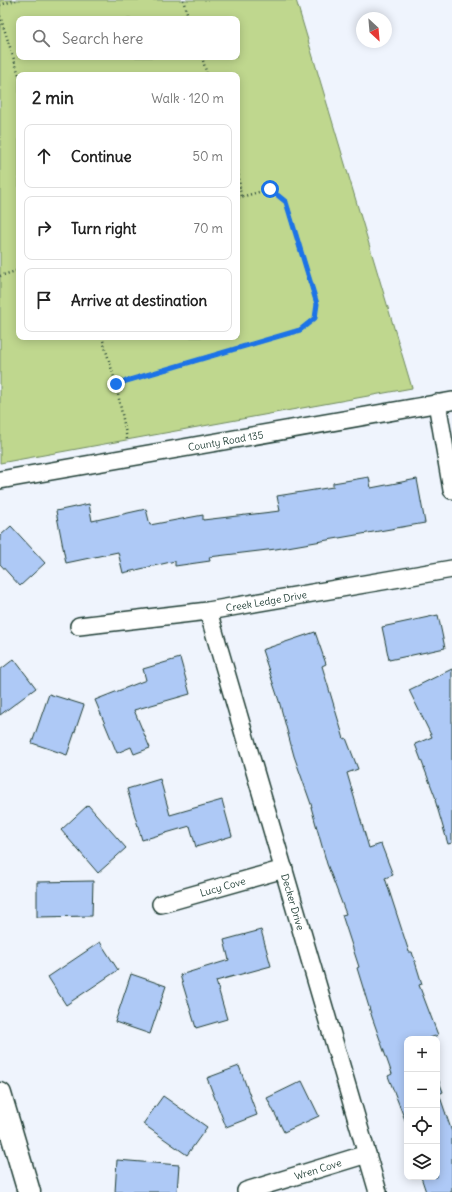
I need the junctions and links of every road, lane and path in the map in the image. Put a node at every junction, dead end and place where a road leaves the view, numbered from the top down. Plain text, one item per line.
1 (16, 0) edge
2 (183, 0) edge
3 (0, 5) edge
4 (0, 16) edge
5 (188, 16) edge
6 (203, 60) edge
7 (18, 72) edge
8 (206, 72) edge
9 (240, 190) edge
10 (241, 196) joint
11 (16, 271) edge
12 (0, 276) edge
13 (103, 340) edge
14 (116, 384) junction
15 (445, 402) edge
16 (130, 458) junction
17 (0, 480) edge
18 (452, 490) edge
19 (452, 569) edge
20 (208, 611) junction
21 (79, 626) dead end
22 (284, 869) junction
23 (161, 904) dead end
24 (0, 1094) edge
25 (367, 1154) junction
26 (246, 1191) dead end
27 (29, 1192) edge
28 (378, 1192) edge

1 - 3 path
2 - 5 path
4 - 7 path
6 - 8 path
9 - 10 path
10 - 14 path
11 - 12 path
13 - 14 path
14 - 16 path
15 - 16 street, County Road 135
15 - 18 street
16 - 17 street, County Road 135
19 - 20 street, Creek Ledge Drive
20 - 21 street, Creek Ledge Drive
20 - 22 street, Decker Drive
22 - 23 street, Lucy Cove
22 - 25 street, Decker Drive
24 - 27 main road
25 - 26 street, Wren Cove
25 - 28 street, Decker Drive

